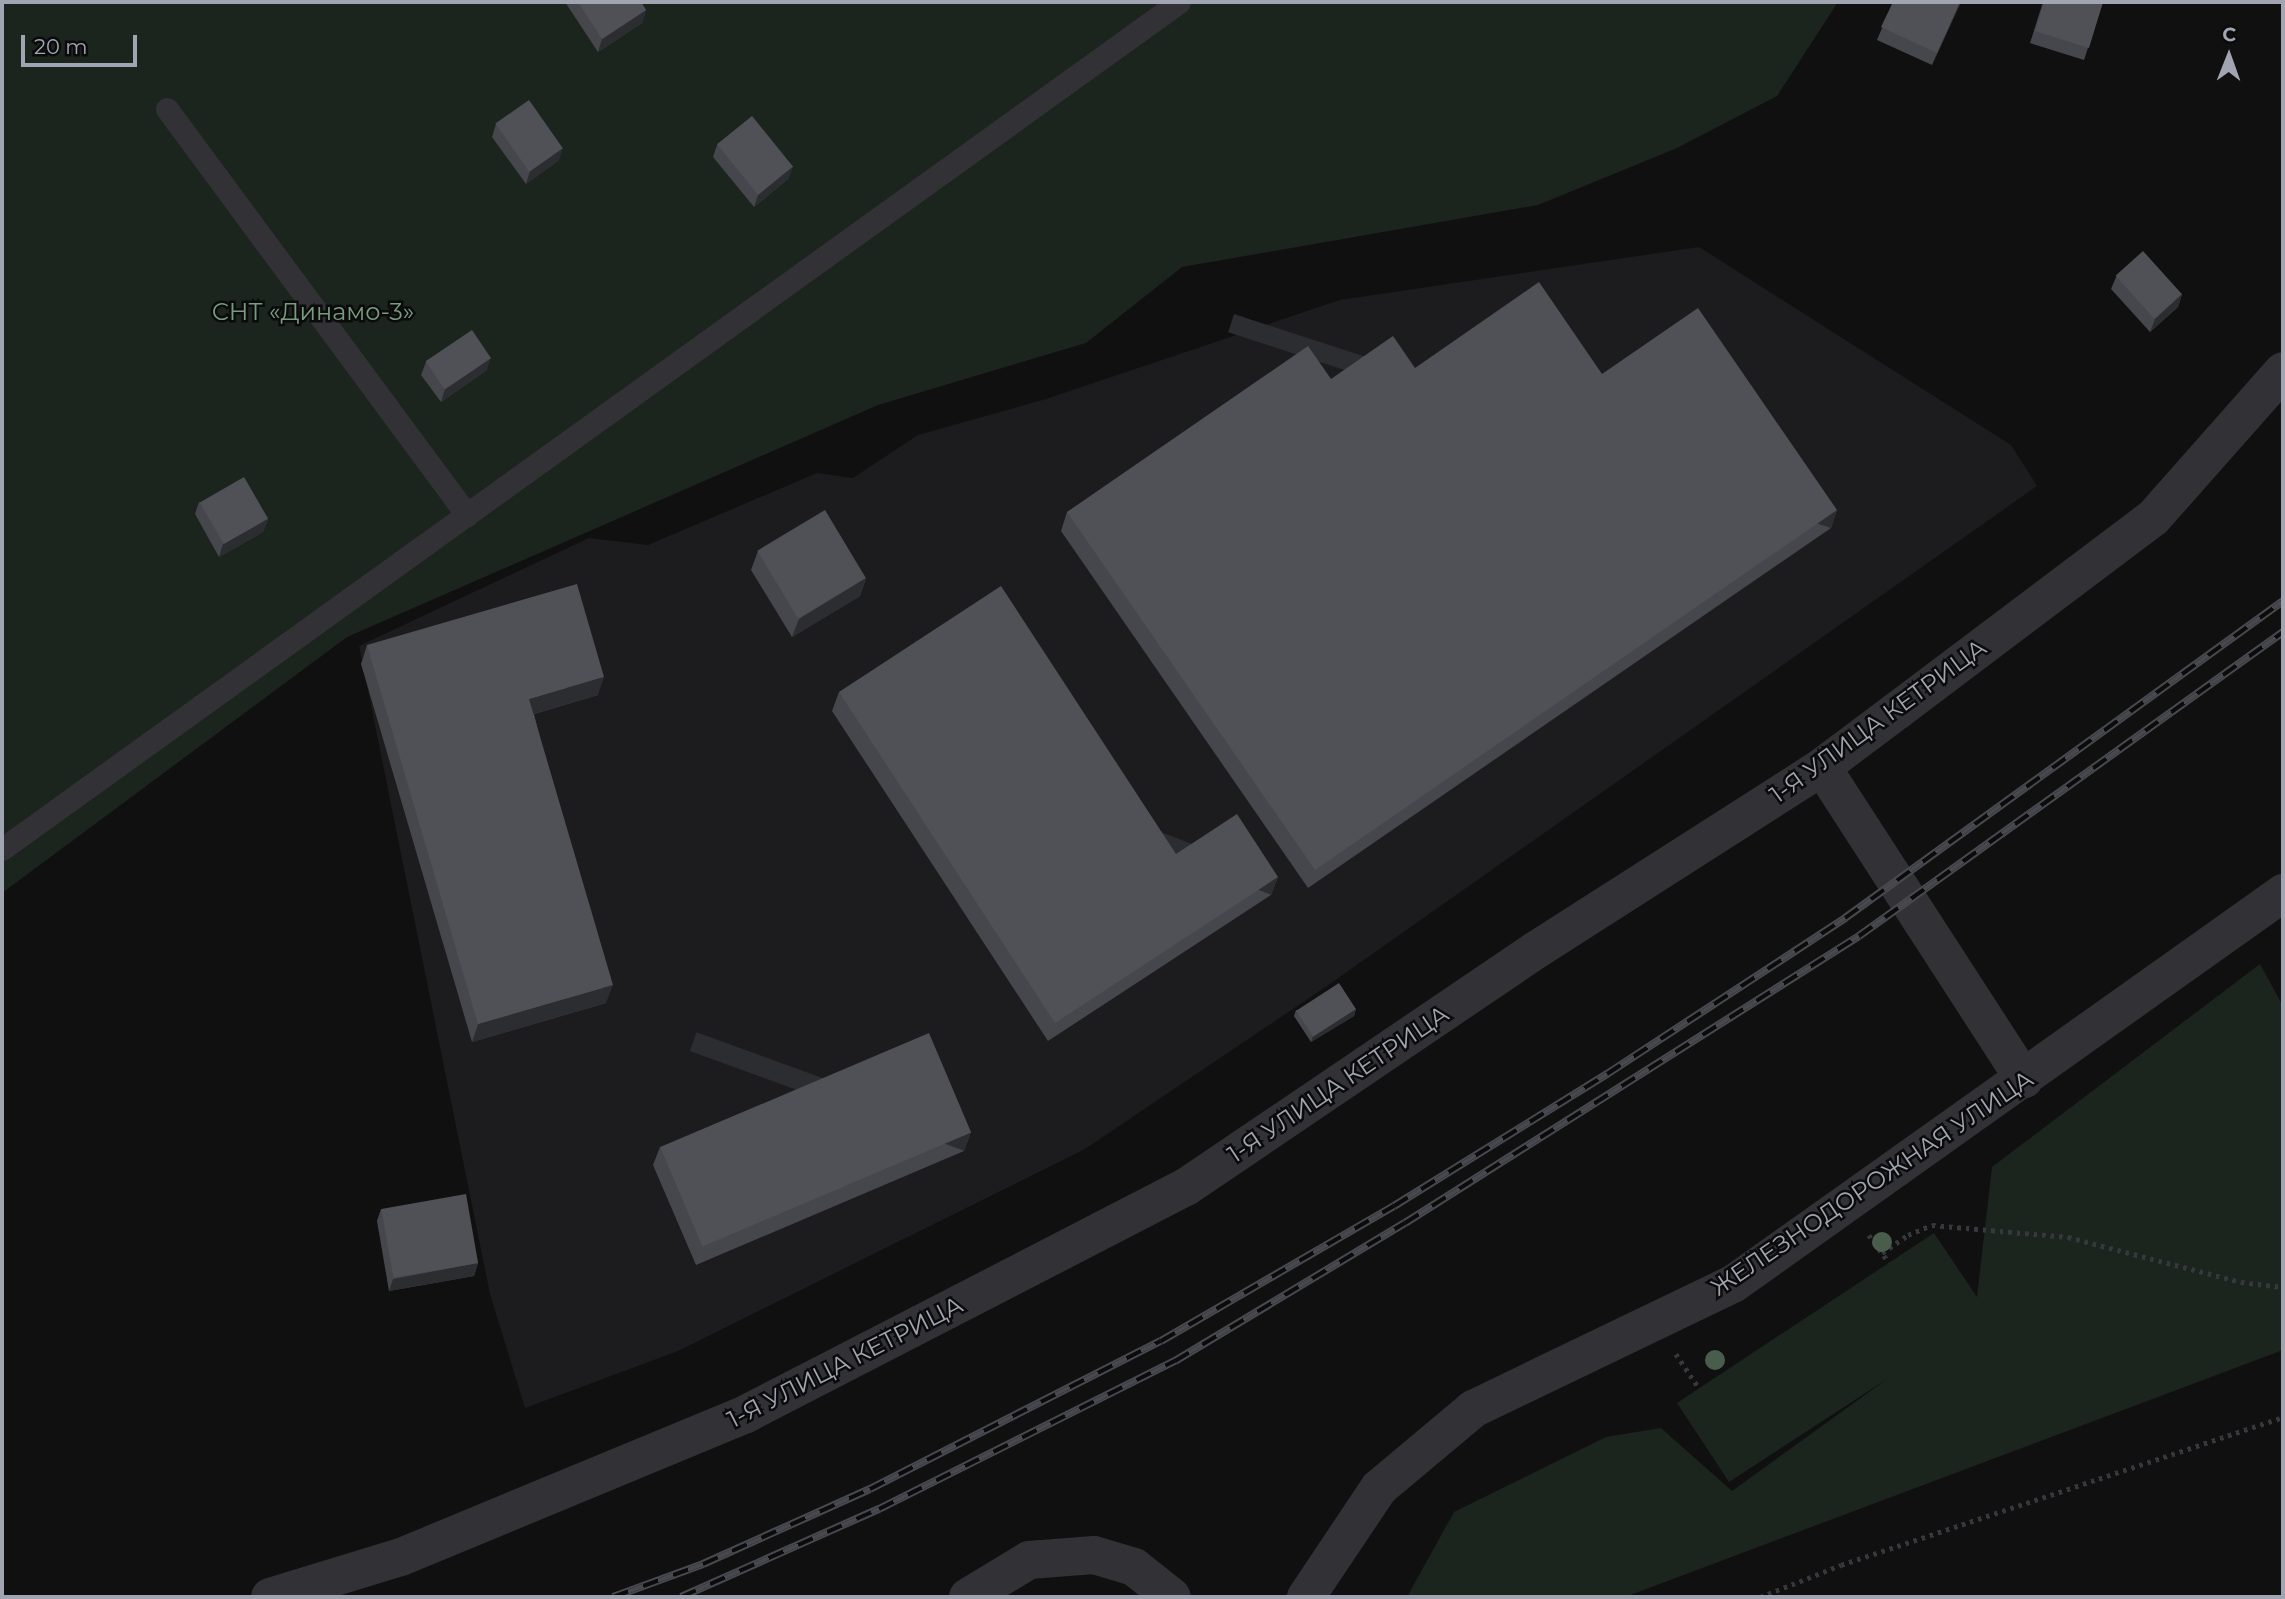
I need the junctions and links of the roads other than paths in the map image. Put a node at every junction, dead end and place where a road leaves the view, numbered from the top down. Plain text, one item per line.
1 (1179, 2) edge
2 (167, 109) dead end
3 (2283, 371) edge
4 (467, 514) junction
5 (1822, 767) junction
6 (2, 849) edge
7 (2283, 893) edge
8 (2024, 1079) junction
9 (270, 1597) edge
10 (968, 1597) edge
11 (1172, 1597) edge
12 (1306, 1597) edge

1 - 4 lane
2 - 4 lane
3 - 5 street, 1-Я УЛИЦА КЕТРИЦА
4 - 6 lane
5 - 8 street
5 - 9 street, 1-Я УЛИЦА КЕТРИЦА
7 - 8 street, ЖЕЛЕЗНОДОРОЖНАЯ УЛИЦА
8 - 12 street, ЖЕЛЕЗНОДОРОЖНАЯ УЛИЦА
10 - 11 street

